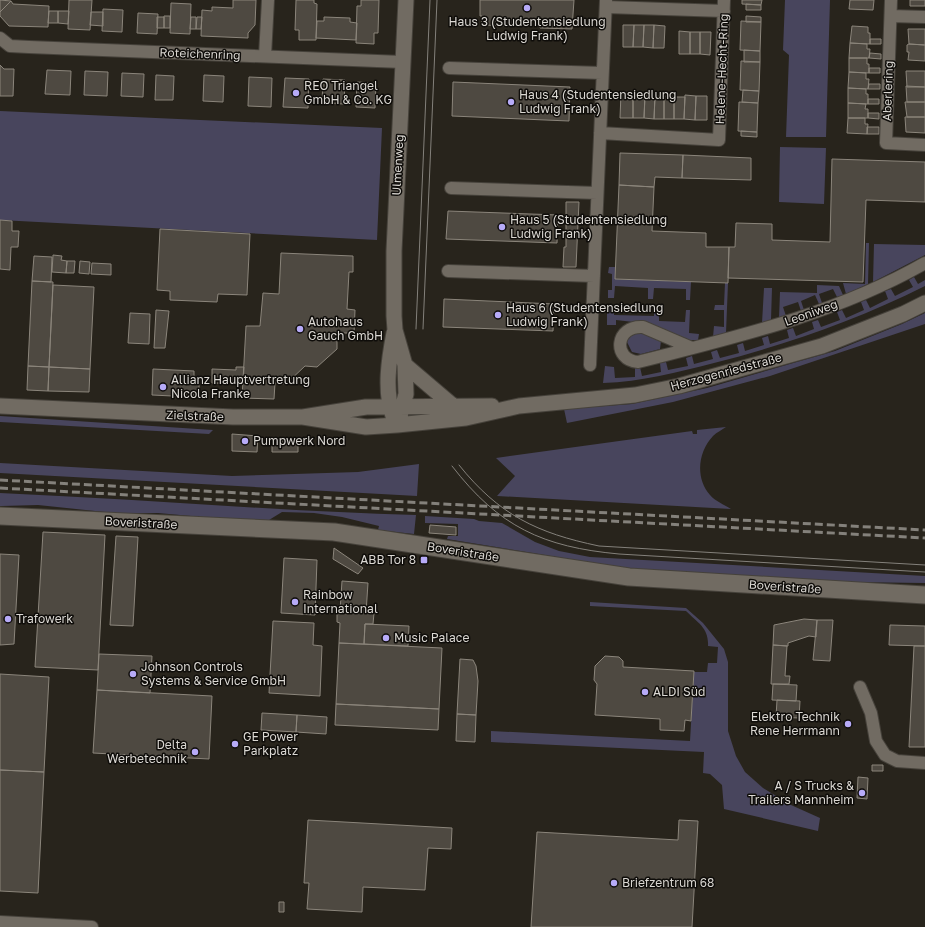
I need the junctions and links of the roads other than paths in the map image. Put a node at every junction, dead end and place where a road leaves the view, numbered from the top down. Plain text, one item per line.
1 (268, 0) edge
2 (406, 0) edge
3 (891, 0) edge
4 (606, 4) edge
5 (724, 5) edge
6 (891, 16) junction
7 (925, 17) edge
8 (0, 38) edge
9 (266, 56) junction
10 (402, 62) junction
11 (449, 68) dead end
12 (602, 74) junction
13 (600, 133) junction
14 (925, 145) edge
15 (451, 188) dead end
16 (597, 193) junction
17 (925, 263) edge
18 (448, 271) dead end
19 (594, 276) junction
20 (925, 303) edge
21 (395, 330) junction
22 (692, 348) junction
23 (405, 365) junction
24 (590, 366) dead end
25 (452, 405) junction
26 (0, 406) edge
27 (519, 406) junction
28 (396, 407) junction
29 (303, 417) junction
30 (397, 425) junction
31 (0, 516) edge
32 (925, 595) edge
33 (860, 687) dead end
34 (925, 763) edge
35 (0, 922) edge
36 (92, 927) edge

1 - 9 street
2 - 10 street, Ulmenweg
3 - 6 street, Aberlering
4 - 5 street
4 - 12 street
5 - 13 street, Helene-Hecht-Ring
6 - 7 street
6 - 14 street, Aberlering
8 - 9 street, Roteichenring
9 - 10 street, Roteichenring
10 - 21 street, Ulmenweg
11 - 12 street
12 - 13 street
13 - 16 street
15 - 16 street
16 - 19 street
17 - 22 street, Leoniweg
18 - 19 street
19 - 24 street
20 - 27 street, Herzogenriedstraße
21 - 23 street, Ulmenweg
21 - 28 street, Ulmenweg
22 - 22 street, Leoniweg
23 - 25 street
23 - 28 street, Ulmenweg
25 - 27 street, Herzogenriedstraße
25 - 28 street, Herzogenriedstraße
26 - 29 street, Zielstraße
27 - 30 street, Herzogenriedstraße
28 - 29 street, Zielstraße
28 - 30 street, Ulmenweg
29 - 30 street, Herzogenriedstraße
31 - 32 main road, Boveristraße
33 - 34 street
35 - 36 street

